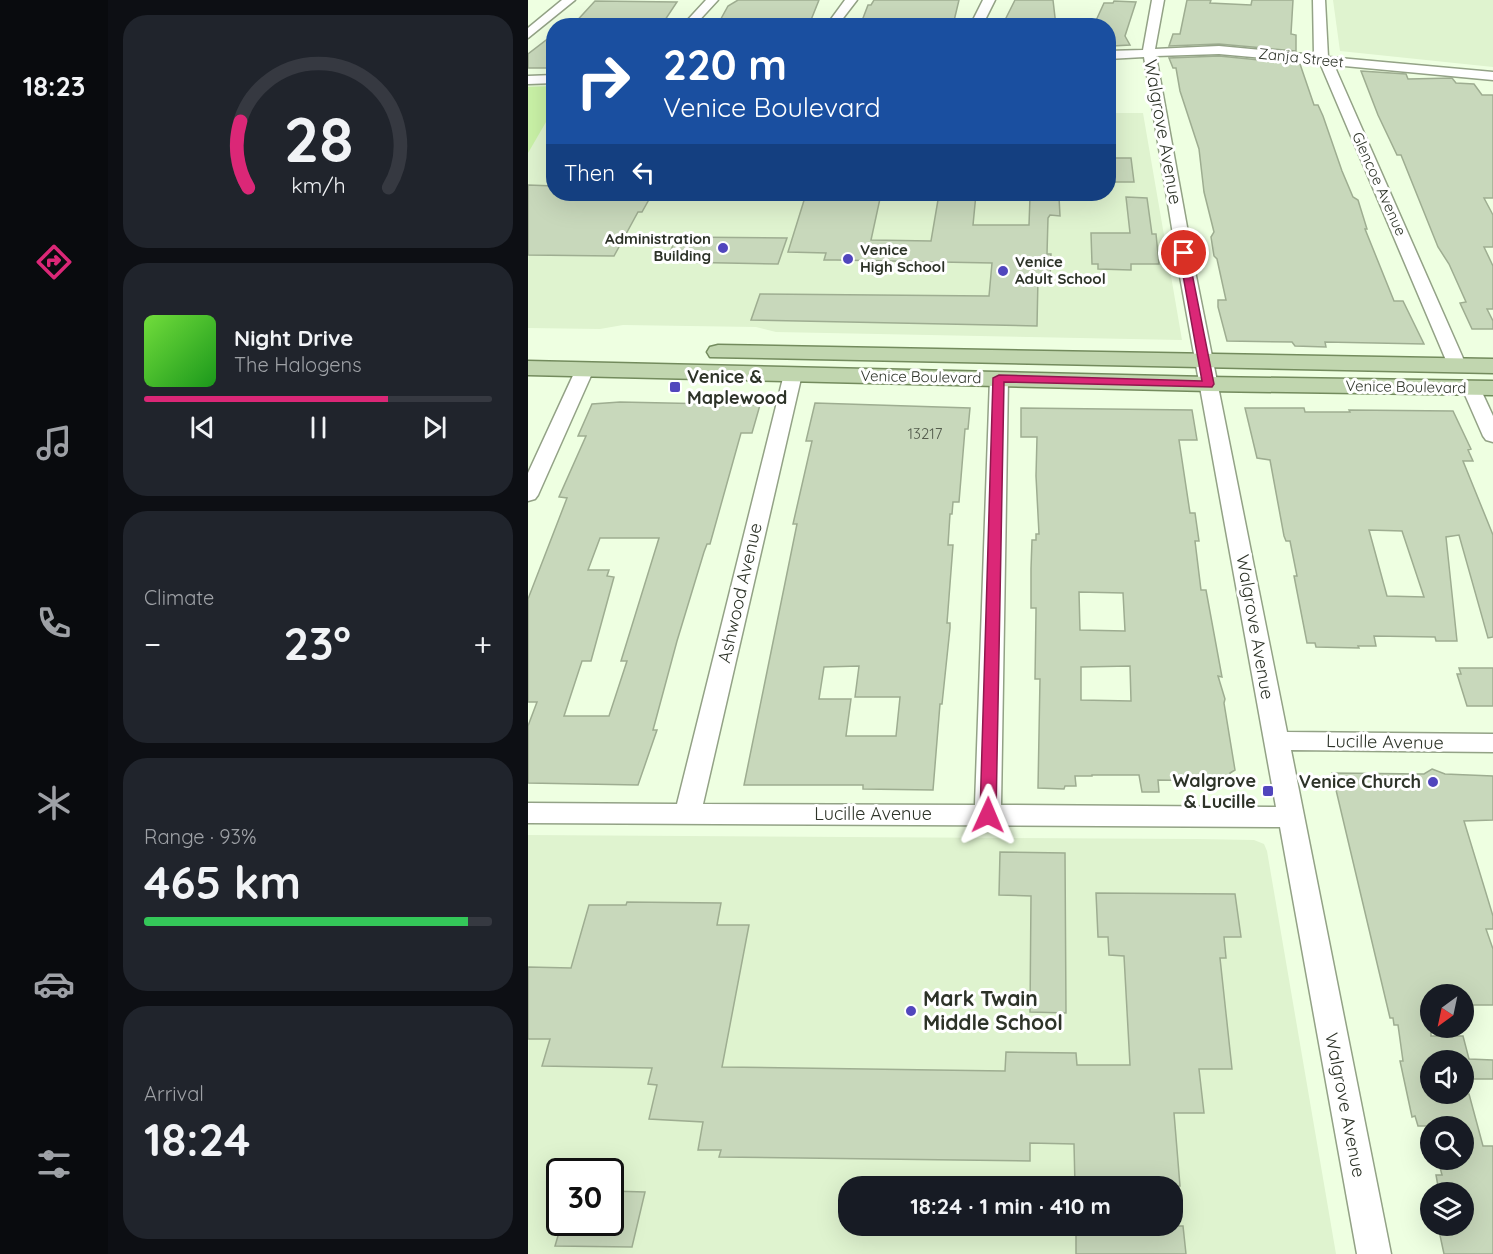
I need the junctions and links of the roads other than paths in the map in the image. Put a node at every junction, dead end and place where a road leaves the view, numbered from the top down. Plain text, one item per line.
1 (569, 0) edge
2 (712, 0) edge
3 (851, 0) edge
4 (989, 0) edge
5 (1158, 0) edge
6 (1319, 0) edge
7 (547, 18) edge
8 (695, 18) edge
9 (837, 18) edge
10 (980, 18) edge
11 (546, 19) edge
12 (528, 34) edge
13 (1150, 54) junction
14 (1116, 55) edge
15 (1325, 61) junction
16 (1493, 76) edge
17 (528, 80) edge
18 (546, 80) edge
19 (528, 349) edge
20 (1457, 365) junction
21 (1493, 366) edge
22 (528, 368) edge
23 (585, 369) junction
24 (1206, 373) junction
25 (793, 374) junction
26 (999, 378) junction
27 (1482, 388) edge
28 (1493, 436) edge
29 (528, 495) edge
30 (1276, 741) junction
31 (1493, 743) edge
32 (528, 813) edge
33 (688, 813) junction
34 (988, 815) junction
35 (1290, 817) junction
36 (1374, 1254) edge

1 - 7 street
2 - 8 street
3 - 9 street
4 - 10 street
5 - 13 street, Walgrove Avenue
6 - 15 street, Glencoe Avenue
11 - 12 street
13 - 14 street, Zanja Street
13 - 15 street, Zanja Street
13 - 24 street, Walgrove Avenue
15 - 16 street, Zanja Street
15 - 20 street, Glencoe Avenue
17 - 18 street
19 - 24 main road, Venice Boulevard
20 - 21 main road, Venice Boulevard
20 - 24 main road, Venice Boulevard
22 - 23 main road, Venice Boulevard
23 - 25 main road, Venice Boulevard
23 - 29 street
24 - 26 main road, Venice Boulevard
24 - 27 main road, Venice Boulevard
24 - 30 street, Walgrove Avenue
25 - 26 main road, Venice Boulevard
25 - 33 street, Ashwood Avenue
26 - 34 street
27 - 28 street
30 - 31 street, Lucille Avenue
30 - 35 street, Walgrove Avenue
32 - 33 street, Lucille Avenue
33 - 34 street, Lucille Avenue
34 - 35 street, Lucille Avenue
35 - 36 street, Walgrove Avenue

